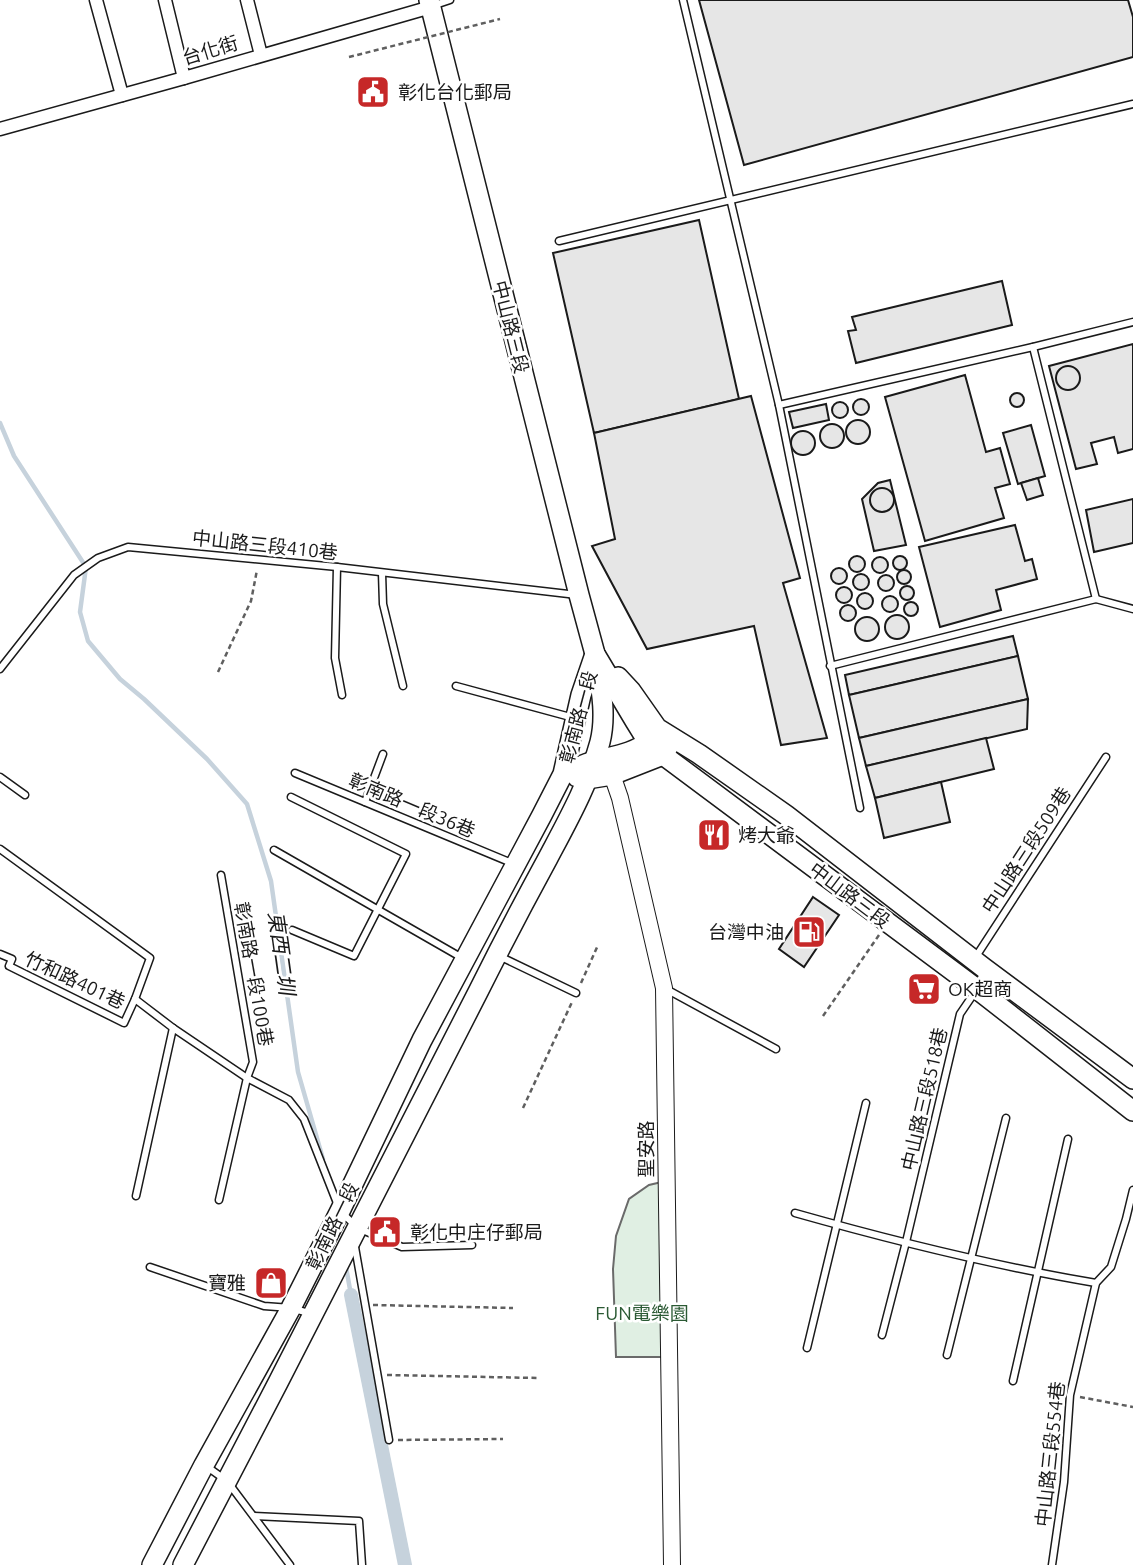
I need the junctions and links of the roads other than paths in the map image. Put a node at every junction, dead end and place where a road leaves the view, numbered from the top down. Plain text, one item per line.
1 (96, 0) edge
2 (165, 0) edge
3 (247, 0) edge
4 (450, 0) edge
5 (683, 0) edge
6 (430, 4) edge
7 (261, 55) junction
8 (184, 78) junction
9 (122, 95) junction
10 (1133, 104) edge
11 (0, 128) edge
12 (731, 200) junction
13 (559, 242) dead end
14 (1133, 322) edge
15 (1033, 346) junction
16 (779, 405) junction
17 (337, 567) junction
18 (382, 573) junction
19 (579, 595) junction
20 (1096, 599) junction
21 (1133, 609) edge
22 (595, 654) junction
23 (830, 666) junction
24 (0, 669) edge
25 (403, 686) dead end
26 (456, 686) dead end
27 (342, 695) dead end
28 (576, 719) junction
29 (660, 741) junction
30 (383, 754) dead end
31 (1106, 757) dead end
32 (600, 763) junction
33 (295, 773) dead end
34 (563, 774) junction
35 (0, 777) edge
36 (25, 795) dead end
37 (291, 797) dead end
38 (365, 802) junction
39 (860, 808) dead end
40 (0, 849) edge
41 (274, 850) dead end
42 (516, 865) junction
43 (221, 875) dead end
44 (377, 909) junction
45 (292, 930) dead end
46 (0, 954) edge
47 (496, 955) junction
48 (466, 960) junction
49 (979, 964) junction
50 (664, 988) junction
51 (977, 989) junction
52 (576, 993) road end
53 (135, 999) junction
54 (173, 1028) junction
55 (776, 1049) dead end
56 (247, 1078) junction
57 (1133, 1079) edge
58 (866, 1103) dead end
59 (1133, 1111) edge
60 (1006, 1118) dead end
61 (1068, 1139) dead end
62 (1133, 1190) edge
63 (136, 1196) dead end
64 (219, 1200) dead end
65 (340, 1211) junction
66 (795, 1213) dead end
67 (836, 1225) junction
68 (358, 1228) junction
69 (906, 1242) junction
70 (471, 1245) dead end
71 (972, 1257) junction
72 (150, 1267) dead end
73 (1037, 1273) junction
74 (1096, 1283) junction
75 (291, 1308) junction
76 (314, 1315) junction
77 (882, 1335) dead end
78 (807, 1348) dead end
79 (947, 1355) dead end
80 (1013, 1381) dead end
81 (389, 1440) road end
82 (204, 1465) junction
83 (227, 1481) junction
84 (254, 1516) junction
85 (152, 1565) edge
86 (183, 1565) edge
87 (290, 1565) edge
88 (362, 1565) edge
89 (673, 1565) edge
90 (1052, 1565) edge

1 - 9 street
2 - 8 street
3 - 7 street
4 - 6 lane
5 - 12 lane
6 - 7 street, 台化街
6 - 19 main road, 中山路三段
7 - 8 street, 台化街
8 - 9 street, 台化街
9 - 11 street, 台化街
10 - 12 lane
12 - 13 lane
12 - 16 lane
14 - 15 lane
15 - 16 lane
15 - 20 lane
16 - 23 lane
17 - 18 lane, 中山路三段410巷
17 - 24 lane, 中山路三段410巷
17 - 27 lane
18 - 19 lane, 中山路三段410巷
18 - 25 lane
19 - 22 main road, 中山路三段
20 - 21 lane
20 - 23 lane
22 - 28 main road, 彰南路一段
22 - 29 main road, 中山路三段
22 - 32 main road, 彰南路一段
23 - 39 lane
26 - 28 lane
28 - 34 main road, 彰南路一段
29 - 32 main road
29 - 49 main road, 中山路三段
29 - 51 main road, 中山路三段
30 - 38 lane
31 - 49 lane, 中山路三段509巷
32 - 34 main road
32 - 47 main road, 彰南路一段
32 - 50 street, 聖安路
33 - 38 lane, 彰南路一段36巷
34 - 42 main road, 彰南路一段
35 - 36 lane
37 - 44 lane
38 - 42 lane, 彰南路一段36巷
40 - 53 lane
41 - 44 lane
42 - 48 main road, 彰南路一段
43 - 56 lane, 彰南路一段100巷
44 - 45 lane
44 - 48 lane
46 - 53 lane, 竹和路401巷
47 - 52 lane
47 - 68 main road, 彰南路一段
48 - 65 main road, 彰南路一段
49 - 51 lane, 中山路三段518巷
49 - 57 main road, 中山路三段
50 - 55 lane
50 - 89 street, 聖安路
51 - 59 main road, 中山路三段
51 - 69 lane, 中山路三段518巷
53 - 54 lane
54 - 56 lane
54 - 63 lane
56 - 64 lane, 彰南路一段100巷
56 - 65 lane
58 - 67 lane
60 - 71 lane
61 - 73 lane
62 - 74 lane, 中山路三段554巷
65 - 68 lane
65 - 75 main road, 彰南路一段
66 - 67 lane
67 - 69 lane
67 - 78 lane
68 - 70 lane
68 - 76 main road, 彰南路一段
68 - 81 lane
69 - 71 lane
69 - 77 lane, 中山路三段518巷
71 - 73 lane
71 - 79 lane
72 - 75 lane
73 - 74 lane
73 - 80 lane
74 - 90 lane, 中山路三段554巷
75 - 76 lane
75 - 82 main road, 彰南路一段
76 - 83 main road, 彰南路一段
82 - 83 lane
82 - 85 main road, 彰南路一段
83 - 84 lane
83 - 86 main road, 彰南路一段
84 - 87 lane
84 - 88 lane

